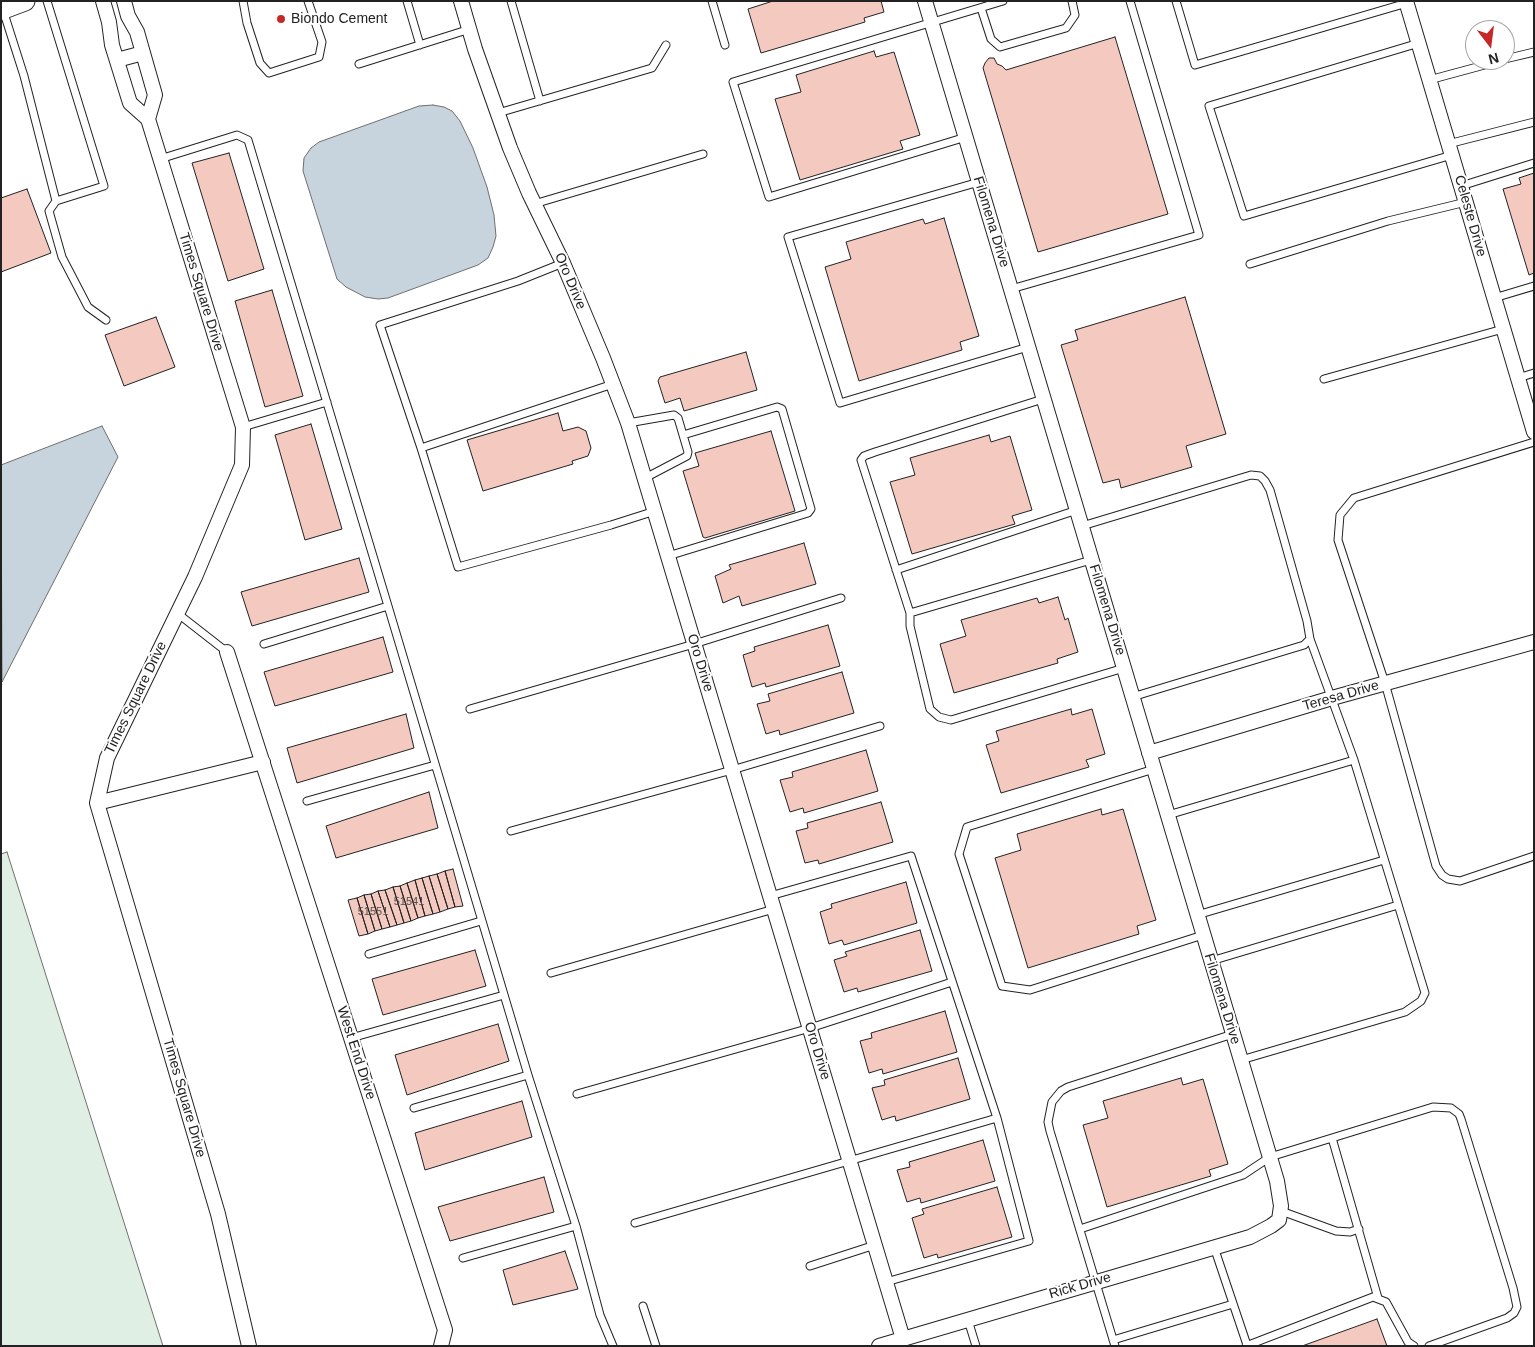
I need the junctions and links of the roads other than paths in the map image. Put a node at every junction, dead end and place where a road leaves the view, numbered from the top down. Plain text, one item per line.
1 (26, 1) edge
2 (47, 1) edge
3 (103, 1) edge
4 (124, 1) edge
5 (243, 1) edge
6 (308, 1) edge
7 (407, 1) edge
8 (461, 1) edge
9 (511, 1) edge
10 (712, 1) edge
11 (925, 1) edge
12 (1003, 1) edge
13 (1072, 1) edge
14 (1130, 1) edge
15 (1176, 1) edge
16 (1406, 2) edge
17 (981, 8) junction
18 (2, 10) edge
19 (932, 22) junction
20 (470, 29) junction
21 (1419, 43) junction
22 (420, 45) junction
23 (666, 45) dead end
24 (725, 45) dead end
25 (1534, 52) edge
26 (142, 53) junction
27 (1515, 57) edge
28 (117, 60) junction
29 (359, 64) dead end
30 (1467, 70) edge
31 (1430, 80) junction
32 (540, 101) junction
33 (498, 113) junction
34 (148, 119) junction
35 (1534, 122) edge
36 (966, 137) junction
37 (1450, 149) junction
38 (703, 154) dead end
39 (160, 159) junction
40 (1534, 163) edge
41 (979, 182) junction
42 (1461, 186) junction
43 (56, 202) junction
44 (1466, 202) junction
45 (534, 204) junction
46 (563, 263) junction
47 (1250, 264) dead end
48 (1534, 286) edge
49 (1011, 289) junction
50 (1494, 298) junction
51 (106, 320) dead end
52 (1503, 329) junction
53 (1028, 347) junction
54 (1534, 373) edge
55 (1518, 378) junction
56 (1324, 379) dead end
57 (613, 384) junction
58 (1043, 398) junction
59 (327, 402) junction
60 (628, 423) junction
61 (243, 427) junction
62 (1534, 432) edge
63 (683, 435) junction
64 (1534, 442) edge
65 (421, 448) junction
66 (645, 478) junction
67 (655, 510) junction
68 (1077, 510) junction
69 (1082, 526) junction
70 (668, 556) junction
71 (1091, 560) junction
72 (896, 570) junction
73 (841, 598) dead end
74 (388, 606) junction
75 (177, 612) junction
76 (910, 613) junction
77 (1310, 639) junction
78 (1534, 642) edge
79 (264, 644) dead end
80 (694, 644) junction
81 (227, 652) joint
82 (1124, 668) junction
83 (1385, 683) junction
84 (1132, 697) junction
85 (1332, 698) junction
86 (470, 709) dead end
87 (880, 726) dead end
88 (1149, 753) junction
89 (1354, 760) junction
90 (263, 762) junction
91 (435, 765) junction
92 (1154, 769) junction
93 (732, 770) junction
94 (307, 801) dead end
95 (97, 803) junction
96 (1168, 815) junction
97 (510, 831) dead end
98 (1534, 856) edge
99 (1384, 860) junction
100 (772, 902) junction
101 (1398, 905) junction
102 (1197, 915) junction
103 (482, 922) junction
104 (1203, 935) junction
105 (368, 954) dead end
106 (1211, 961) junction
107 (551, 973) dead end
108 (952, 982) junction
109 (504, 995) junction
110 (810, 1028) junction
111 (1233, 1034) junction
112 (351, 1038) junction
113 (1241, 1060) junction
114 (528, 1075) junction
115 (577, 1094) dead end
116 (414, 1108) dead end
117 (997, 1118) junction
118 (1332, 1138) junction
119 (1270, 1157) junction
120 (849, 1161) junction
121 (1280, 1216) junction
122 (635, 1222) dead end
123 (576, 1226) junction
124 (1080, 1229) junction
125 (1359, 1229) junction
126 (874, 1245) junction
127 (1214, 1247) junction
128 (462, 1258) dead end
129 (810, 1266) dead end
130 (886, 1282) junction
131 (1096, 1282) junction
132 (1378, 1298) junction
133 (1233, 1304) junction
134 (643, 1306) dead end
135 (968, 1320) junction
136 (903, 1339) junction
137 (1114, 1343) edge
138 (250, 1346) edge
139 (441, 1346) edge
140 (612, 1346) edge
141 (656, 1346) edge
142 (879, 1346) edge
143 (976, 1346) edge
144 (1247, 1346) edge
145 (1414, 1346) edge
146 (1429, 1346) edge

1 - 18 main road
2 - 43 lane
3 - 28 street, Times Square Drive
4 - 26 street
5 - 6 lane
7 - 22 lane
8 - 20 street, Oro Drive
9 - 32 lane
10 - 24 lane
11 - 19 street, Filomena Drive
12 - 17 lane
13 - 17 lane
14 - 49 lane
15 - 16 lane
16 - 21 street, Celeste Drive
17 - 19 lane
18 - 43 lane
19 - 36 street, Filomena Drive
19 - 36 lane
20 - 22 lane
20 - 33 street, Oro Drive
21 - 31 street, Celeste Drive
21 - 37 lane
22 - 29 lane
23 - 32 lane
25 - 27 lane
26 - 28 street
26 - 34 street
28 - 34 street, Times Square Drive
30 - 31 lane
31 - 37 street, Celeste Drive
32 - 33 lane
33 - 45 street, Oro Drive
34 - 39 street, Times Square Drive
35 - 37 lane
36 - 41 street, Filomena Drive
37 - 42 street, Celeste Drive
38 - 45 lane
39 - 59 lane
39 - 61 street, Times Square Drive
40 - 42 lane
41 - 49 street, Filomena Drive
41 - 53 lane
42 - 44 street, Celeste Drive
43 - 51 lane
44 - 47 lane
44 - 50 street, Celeste Drive
45 - 46 street, Oro Drive
46 - 57 street, Oro Drive
46 - 65 lane
48 - 50 lane
49 - 53 street, Filomena Drive
50 - 52 street, Celeste Drive
52 - 55 street, Celeste Drive
52 - 56 lane
53 - 58 street, Filomena Drive
54 - 55 lane
55 - 62 street, Celeste Drive
57 - 60 street, Oro Drive
57 - 65 lane
58 - 68 street, Filomena Drive
58 - 72 lane
59 - 61 lane
59 - 74 lane
60 - 63 lane
60 - 66 street, Oro Drive
61 - 75 street, Times Square Drive
63 - 66 lane
63 - 70 lane
64 - 83 lane
65 - 67 lane
66 - 67 street, Oro Drive
67 - 70 street, Oro Drive
68 - 69 street, Filomena Drive
68 - 72 lane
69 - 71 street, Filomena Drive
69 - 77 lane
70 - 80 street, Oro Drive
71 - 76 lane
71 - 82 street, Filomena Drive
72 - 76 lane
73 - 80 lane
74 - 79 lane
74 - 91 lane
75 - 81 lane
75 - 95 street, Times Square Drive
76 - 82 lane
77 - 84 lane
77 - 85 lane
78 - 83 street, Teresa Drive
80 - 86 lane
80 - 93 street, Oro Drive
81 - 90 street, West End Drive
82 - 84 street, Filomena Drive
83 - 85 street, Teresa Drive
83 - 98 lane
84 - 88 street, Filomena Drive
85 - 88 street, Teresa Drive
85 - 89 lane
87 - 93 lane
88 - 92 street, Filomena Drive
89 - 96 lane
89 - 99 lane
90 - 95 street
90 - 112 street, West End Drive
91 - 94 lane
91 - 103 lane
92 - 96 street, Filomena Drive
92 - 104 lane
93 - 97 lane
93 - 100 street, Oro Drive
95 - 138 street, Times Square Drive
96 - 102 street, Filomena Drive
99 - 101 lane
99 - 102 lane
100 - 107 lane
100 - 108 lane
100 - 110 street, Oro Drive
101 - 106 lane
101 - 113 lane
102 - 104 street, Filomena Drive
103 - 105 lane
103 - 109 lane
104 - 106 street, Filomena Drive
106 - 111 street, Filomena Drive
108 - 110 lane
108 - 117 lane
109 - 112 lane
109 - 114 lane
110 - 115 lane
110 - 120 street, Oro Drive
111 - 113 street, Filomena Drive
111 - 124 lane
112 - 139 street, West End Drive
113 - 119 street, Filomena Drive
114 - 116 lane
114 - 123 lane
117 - 120 lane
117 - 130 lane
118 - 119 lane
118 - 125 lane
118 - 146 lane
119 - 121 street, Filomena Drive
119 - 124 lane
120 - 122 lane
120 - 126 street, Oro Drive
121 - 125 lane
121 - 127 street, Rick Drive
123 - 128 lane
123 - 140 lane
124 - 131 lane
125 - 132 lane
126 - 129 lane
126 - 130 street, Oro Drive
127 - 131 street, Rick Drive
127 - 133 lane
130 - 136 street, Oro Drive
131 - 135 street, Rick Drive
131 - 137 lane
132 - 144 lane
132 - 145 lane
133 - 137 lane
133 - 144 lane
134 - 141 lane
135 - 136 street, Rick Drive
135 - 143 lane
136 - 142 street, Rick Drive

